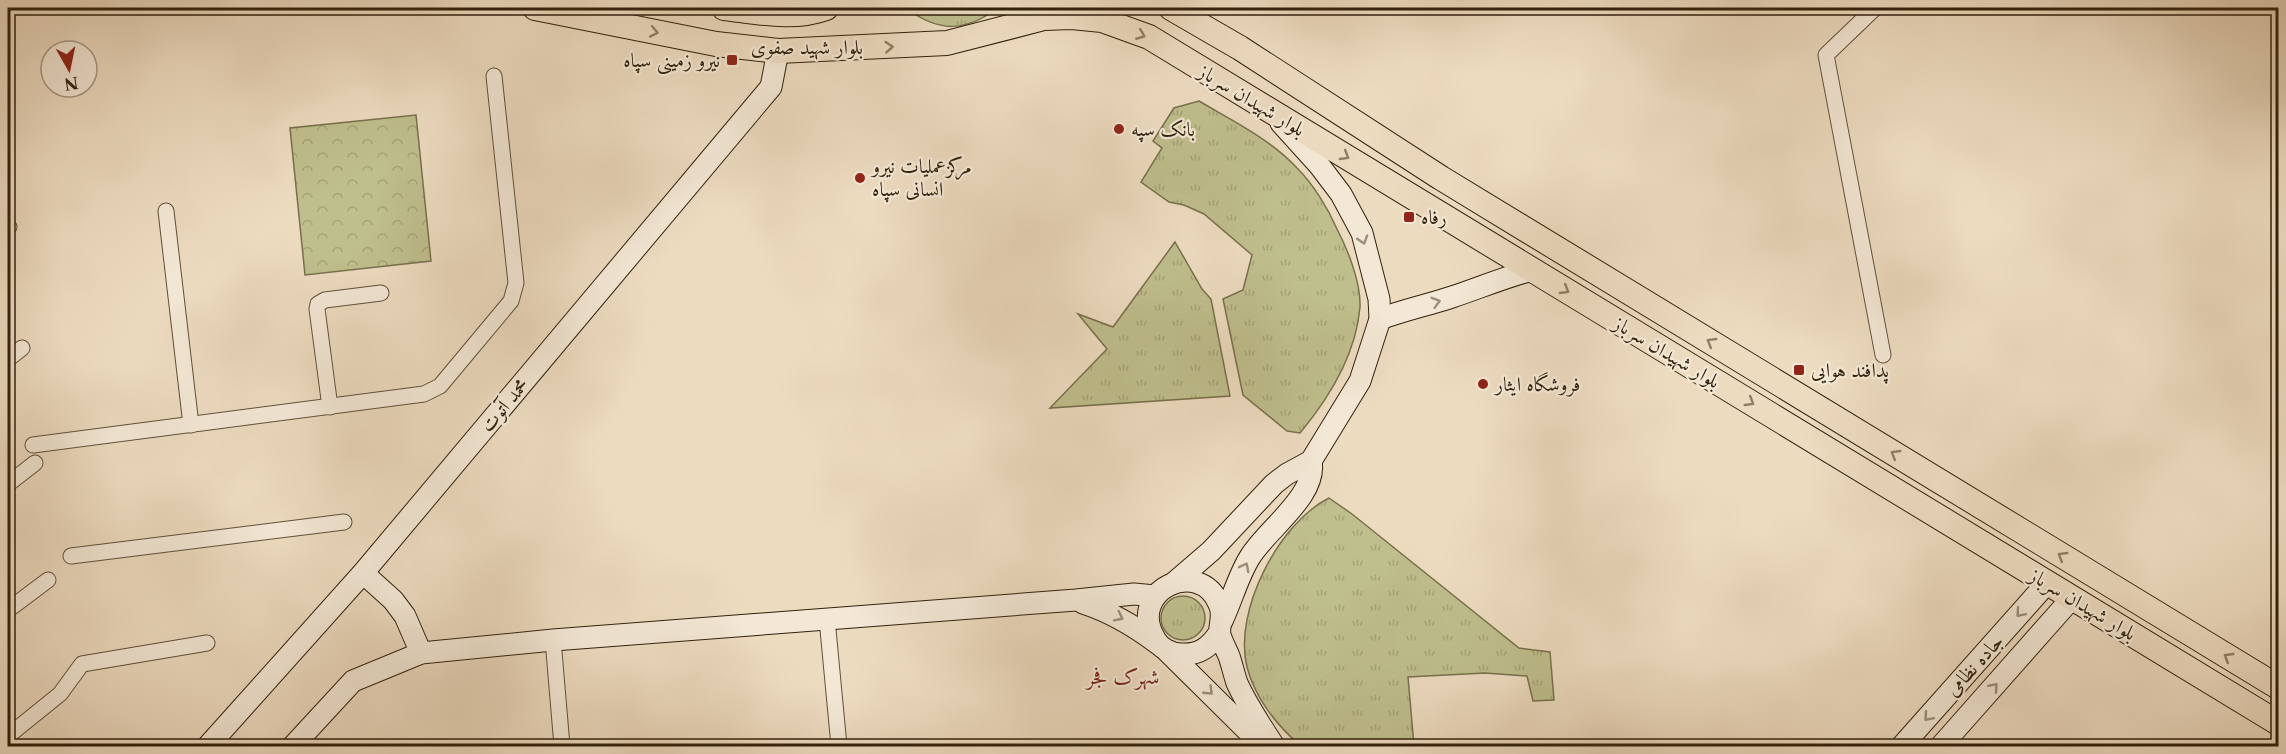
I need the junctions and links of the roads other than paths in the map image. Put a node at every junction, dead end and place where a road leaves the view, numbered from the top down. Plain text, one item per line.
1 (535, 8) edge
2 (724, 8) edge
3 (826, 8) edge
4 (1171, 8) edge
5 (1875, 8) edge
6 (790, 11) edge
7 (1044, 18) joint
8 (778, 51) junction
9 (494, 76) dead end
10 (1268, 110) junction
11 (166, 211) dead end
12 (1532, 270) junction
13 (381, 293) dead end
14 (1380, 319) junction
15 (22, 348) dead end
16 (1883, 355) dead end
17 (8, 358) edge
18 (330, 407) junction
19 (191, 425) junction
20 (33, 445) dead end
21 (1311, 461) junction
22 (35, 463) dead end
23 (8, 484) edge
24 (344, 522) dead end
25 (71, 556) dead end
26 (363, 573) junction
27 (48, 580) dead end
28 (1175, 582) junction
29 (2047, 583) junction
30 (1155, 596) junction
31 (2072, 598) junction
32 (1077, 600) junction
33 (8, 610) edge
34 (827, 620) junction
35 (1221, 627) junction
36 (553, 640) junction
37 (207, 643) dead end
38 (1162, 646) junction
39 (421, 653) junction
40 (2278, 687) edge
41 (2278, 723) edge
42 (8, 736) edge
43 (208, 747) edge
44 (293, 747) edge
45 (562, 747) edge
46 (840, 747) edge
47 (1265, 747) edge
48 (1274, 747) edge
49 (1902, 747) edge
50 (1941, 747) edge

1 -> 8 main road, بلوار شهید صفوی
2 - 6 main road, بلوار شهید صفوی
3 - 6 main road, بلوار شهید صفوی
40 -> 4 main road, بلوار شهیدان سرباز
5 - 16 street
8 -> 7 main road, بلوار شهید صفوی
7 -> 10 main road, بلوار شهیدان سرباز
8 - 26 street, محمد آتوت
9 - 18 street
10 -> 12 main road, بلوار شهیدان سرباز
10 -> 14 street
11 - 19 street
14 -> 12 street
12 -> 29 main road, بلوار شهیدان سرباز
13 - 18 street
14 - 21 street
15 - 17 street
18 - 19 street
19 - 20 street
21 - 28 street
35 -> 21 street
22 - 23 street
24 - 25 street
26 - 39 street
26 - 43 street, محمد آتوت
27 - 33 street
28 - 30 street
28 - 35 street
29 - 31 main road, بلوار شهیدان سرباز
29 -> 49 street, جاده نظامی
30 - 32 street
30 - 38 street
31 - 41 main road, بلوار شهیدان سرباز
50 -> 31 street
32 - 34 street
32 -> 38 street
34 - 36 street
34 - 46 street
35 - 38 street
35 - 48 street
36 - 39 street
36 - 45 street
37 - 42 street
38 -> 47 street
39 - 44 street

